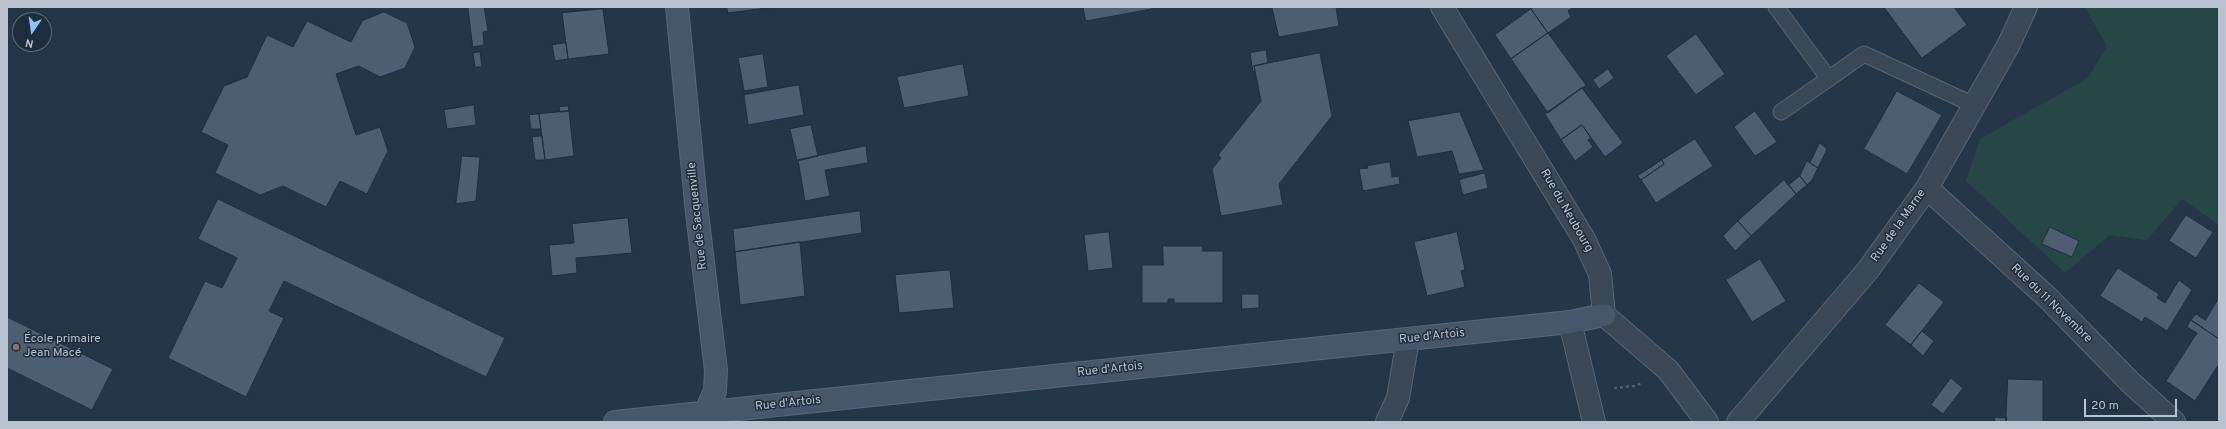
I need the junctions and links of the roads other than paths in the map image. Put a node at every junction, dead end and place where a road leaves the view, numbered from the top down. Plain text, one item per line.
1 (677, 7) edge
2 (1442, 7) edge
3 (1776, 7) edge
4 (2026, 7) edge
5 (1829, 79) junction
6 (1974, 106) junction
7 (1781, 112) dead end
8 (1927, 188) junction
9 (1604, 315) junction
10 (1570, 322) junction
11 (1408, 339) junction
12 (705, 418) edge
13 (615, 422) edge
14 (1387, 422) edge
15 (1594, 422) edge
16 (1707, 422) edge
17 (1738, 422) edge
18 (2174, 422) edge

1 - 12 street, Rue de Sacquenville
2 - 9 street, Rue du Neubourg
3 - 5 lane
4 - 6 street, Rue de la Marne
5 - 6 lane
5 - 7 lane
6 - 8 street, Rue de la Marne
8 - 17 street, Rue de la Marne
8 - 18 street, Rue du 11 Novembre
9 - 10 street, Rue d'Artois
9 - 16 street
10 - 11 street, Rue d'Artois
10 - 15 street
11 - 12 street, Rue d'Artois
11 - 14 street
12 - 13 street, Rue d'Artois

